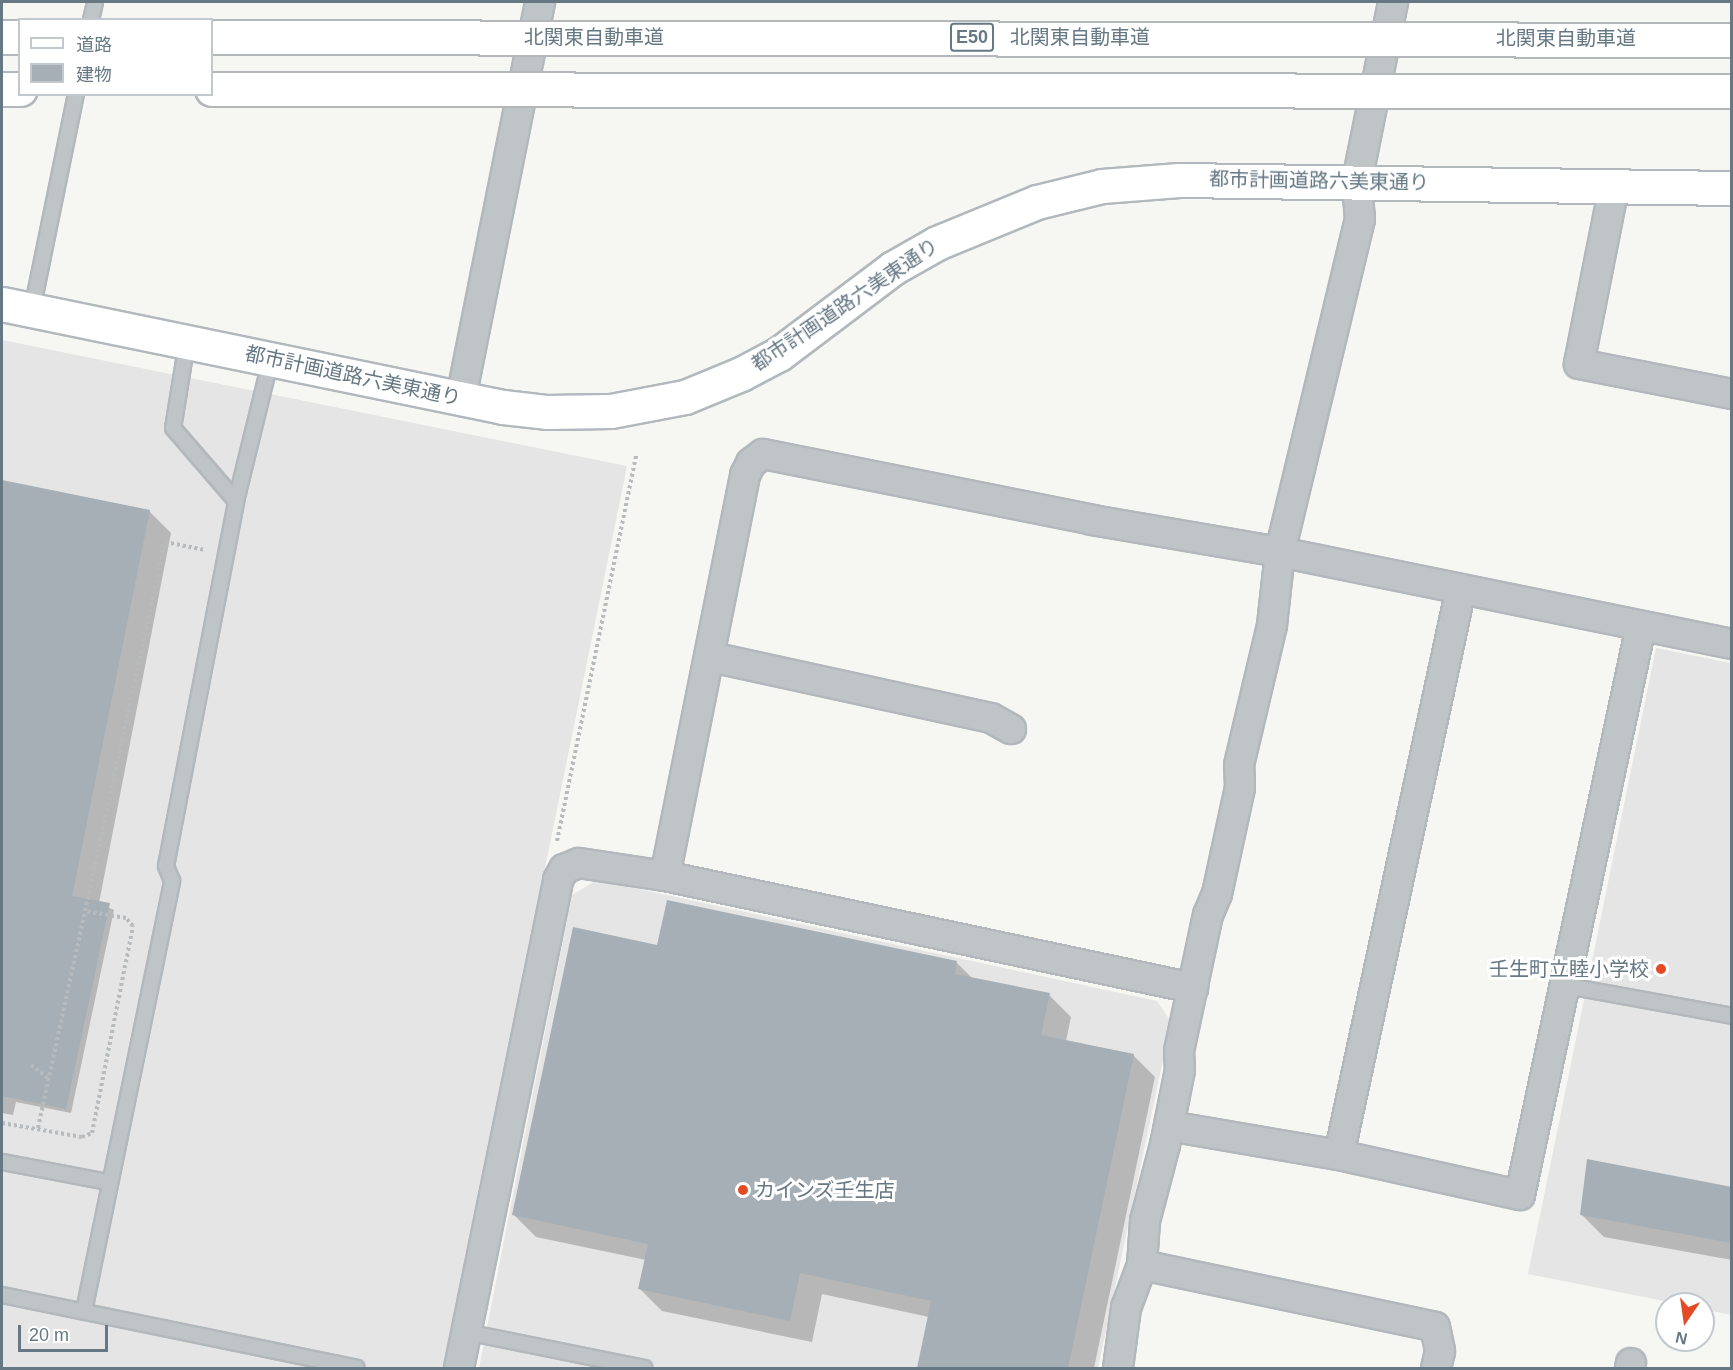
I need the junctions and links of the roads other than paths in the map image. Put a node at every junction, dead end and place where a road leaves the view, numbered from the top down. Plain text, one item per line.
1 (94, 2) edge
2 (540, 2) edge
3 (1393, 2) edge
4 (91, 18) edge
5 (2, 37) edge
6 (18, 37) edge
7 (213, 37) edge
8 (1731, 40) edge
9 (2, 89) edge
10 (18, 89) edge
11 (213, 89) edge
12 (1731, 91) edge
13 (75, 96) edge
14 (1357, 181) junction
15 (1614, 187) junction
16 (1731, 188) edge
17 (17, 307) edge
18 (188, 342) junction
19 (271, 359) junction
20 (1731, 394) edge
21 (461, 398) junction
22 (236, 501) junction
23 (1280, 552) junction
24 (1461, 589) junction
25 (1641, 626) junction
26 (1731, 644) edge
27 (711, 657) junction
28 (1011, 729) dead end
29 (665, 876) junction
30 (1562, 985) junction
31 (1193, 988) junction
32 (1731, 1016) edge
33 (1169, 1126) junction
34 (1339, 1155) junction
35 (2, 1162) edge
36 (108, 1182) junction
37 (1142, 1265) junction
38 (2, 1295) edge
39 (84, 1311) junction
40 (466, 1332) junction
41 (357, 1368) edge
42 (459, 1368) edge
43 (644, 1368) edge
44 (1118, 1368) edge
45 (1436, 1368) edge

1 - 4 lane
2 - 21 street
3 - 14 street
5 - 6 main road
7 - 8 main road, 北関東自動車道 / E50, bridge
9 - 10 main road
11 - 12 main road, bridge
13 - 17 lane
14 - 15 main road, 都市計画道路六美東通り
14 - 21 main road, 都市計画道路六美東通り
14 - 23 street
15 - 16 main road, 都市計画道路六美東通り
15 - 20 street
17 - 18 main road, 都市計画道路六美東通り
18 - 19 main road, 都市計画道路六美東通り
18 - 22 lane
19 - 21 main road, 都市計画道路六美東通り
19 - 22 lane
22 - 36 lane
23 - 24 street
23 - 27 street
23 - 31 street
24 - 25 street
24 - 34 street
25 - 26 street
25 - 30 street
27 - 28 street
27 - 29 street
29 - 31 street
29 - 40 street
30 - 32 lane
30 - 34 street
31 - 33 street
33 - 34 street
33 - 37 street
35 - 36 lane
36 - 39 lane
37 - 44 street
37 - 45 street
38 - 39 lane
39 - 41 lane
40 - 42 street
40 - 43 lane

